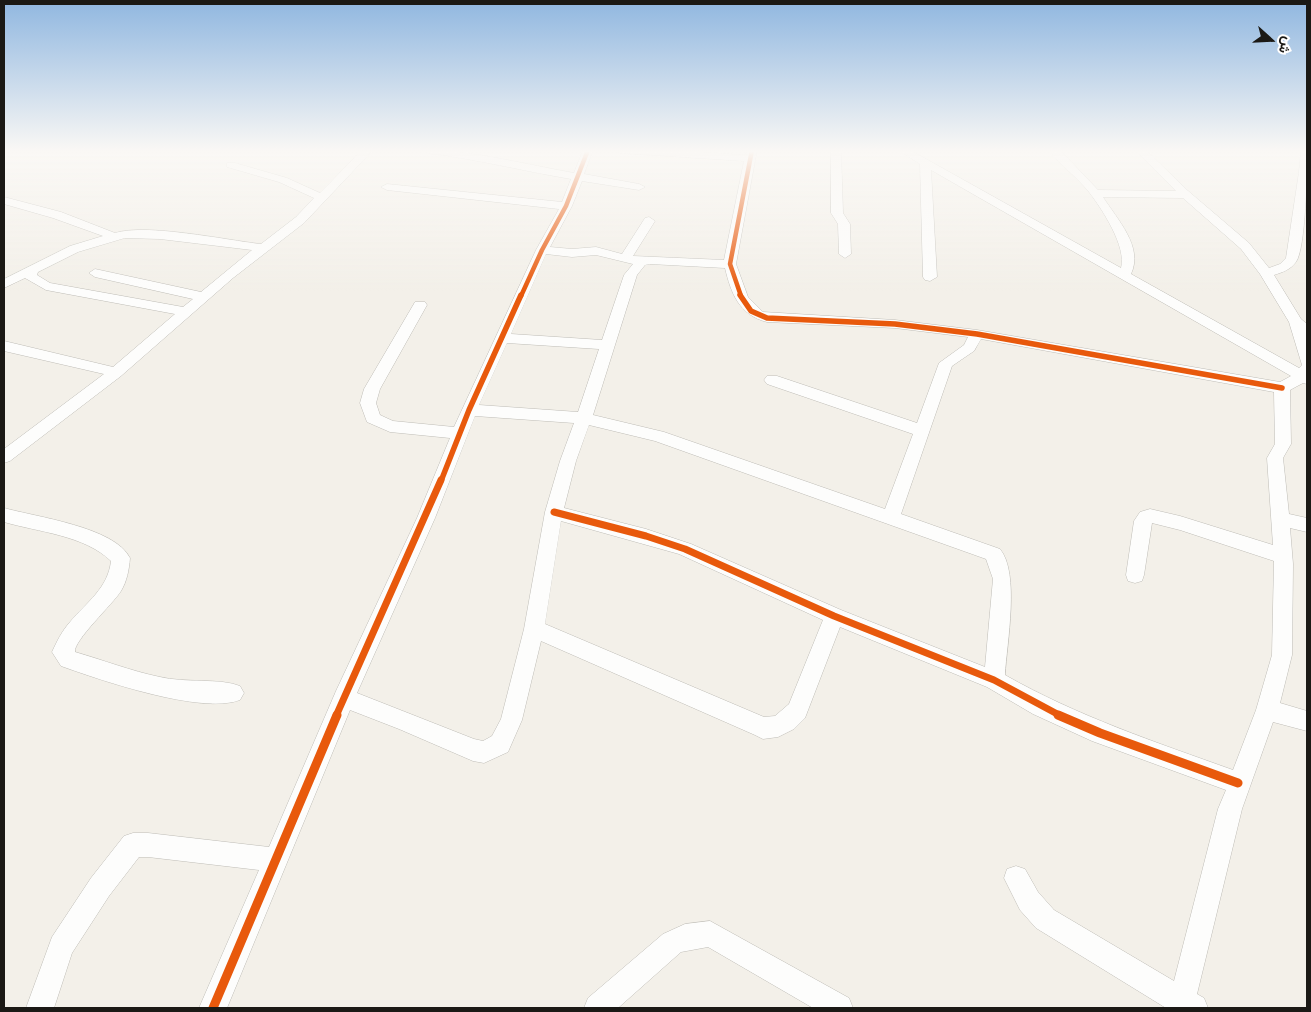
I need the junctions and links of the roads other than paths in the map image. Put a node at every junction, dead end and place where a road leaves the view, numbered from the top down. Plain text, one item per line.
1 (484, 197) edge
2 (569, 197) edge
3 (743, 197) edge
4 (837, 197) edge
5 (927, 197) edge
6 (986, 197) edge
7 (1098, 197) edge
8 (1189, 197) edge
9 (1303, 197) edge
10 (323, 198) edge
11 (4, 200) edge
12 (566, 206) junction
13 (649, 221) dead end
14 (113, 236) junction
15 (262, 248) junction
16 (542, 250) junction
17 (845, 254) dead end
18 (634, 260) junction
19 (730, 264) junction
20 (32, 270) junction
21 (1266, 272) junction
22 (95, 273) dead end
23 (1124, 274) junction
24 (930, 277) dead end
25 (4, 284) edge
26 (204, 296) junction
27 (420, 305) dead end
28 (188, 312) junction
29 (1302, 327) edge
30 (977, 334) junction
31 (504, 338) junction
32 (608, 345) junction
33 (4, 346) edge
34 (1306, 371) edge
35 (116, 373) junction
36 (772, 380) dead end
37 (1282, 388) junction
38 (469, 410) junction
39 (584, 418) junction
40 (922, 431) junction
41 (460, 433) junction
42 (4, 457) edge
43 (554, 512) junction
44 (4, 515) edge
45 (892, 518) junction
46 (1280, 519) junction
47 (1307, 525) edge
48 (1283, 556) junction
49 (1135, 575) dead end
50 (834, 616) junction
51 (534, 629) junction
52 (994, 680) junction
53 (233, 693) dead end
54 (344, 698) junction
55 (1267, 710) junction
56 (1307, 720) edge
57 (1238, 783) junction
58 (274, 860) junction
59 (1016, 878) dead end
60 (1186, 1006) edge
61 (40, 1008) edge
62 (213, 1008) edge
63 (598, 1008) edge
64 (839, 1008) edge

1 - 12 street
2 - 12 street
3 - 19 street
4 - 17 street
5 - 24 street
6 - 23 street
7 - 23 street
8 - 21 street
9 - 21 street
10 - 15 street
11 - 14 street
12 - 16 street
13 - 18 street
14 - 15 street
14 - 20 street
15 - 26 street
16 - 18 street
16 - 31 street
18 - 19 street
18 - 32 street
19 - 30 street
20 - 25 street
20 - 28 street
21 - 29 street
22 - 26 street
23 - 34 street
26 - 28 street
27 - 41 street
28 - 35 street
29 - 34 street
30 - 37 street
30 - 40 street
31 - 32 street
31 - 38 street
32 - 39 street
33 - 35 street
34 - 37 street
35 - 42 street
36 - 40 street
37 - 46 street
38 - 39 street
38 - 41 street
39 - 43 street
39 - 45 street
40 - 45 street
41 - 54 street
43 - 50 street
43 - 51 street
44 - 53 street
45 - 52 street
46 - 47 street
46 - 48 street
48 - 49 street
48 - 55 street
50 - 51 street
50 - 52 street
51 - 54 street
52 - 57 street
54 - 58 street
55 - 56 street
55 - 57 street
57 - 60 street
58 - 61 street
58 - 62 street
59 - 60 street
63 - 64 street

